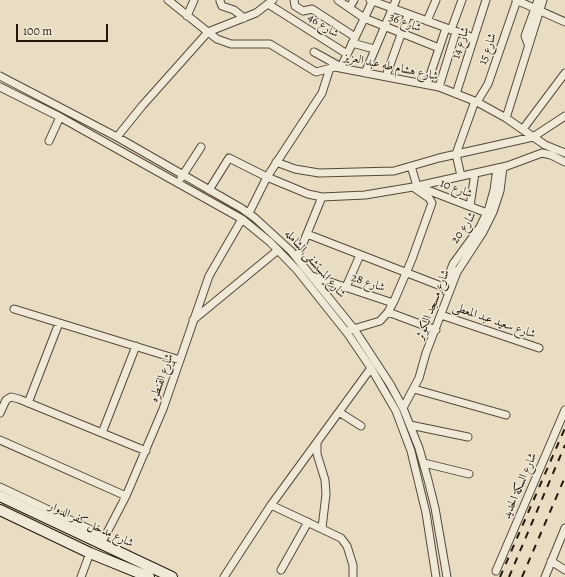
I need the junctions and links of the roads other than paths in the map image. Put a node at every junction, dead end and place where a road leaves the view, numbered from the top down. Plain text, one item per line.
1 (168, 0) edge
2 (194, 0) edge
3 (294, 0) edge
4 (338, 0) edge
5 (354, 0) edge
6 (396, 0) edge
7 (436, 0) edge
8 (462, 0) edge
9 (486, 0) edge
10 (516, 0) edge
11 (538, 0) edge
12 (543, 0) edge
13 (220, 1) dead end
14 (372, 1) edge
15 (269, 2) edge
16 (349, 8) junction
17 (391, 8) junction
18 (537, 9) junction
19 (408, 15) junction
20 (187, 16) junction
21 (244, 18) junction
22 (364, 18) junction
23 (426, 21) junction
24 (565, 22) edge
25 (383, 27) junction
26 (451, 30) junction
27 (208, 32) junction
28 (402, 34) junction
29 (474, 38) junction
30 (353, 40) junction
31 (439, 48) junction
32 (374, 49) junction
33 (314, 52) dead end
34 (347, 54) junction
35 (342, 67) junction
36 (330, 68) junction
37 (365, 72) junction
38 (565, 74) edge
39 (0, 76) edge
40 (386, 76) junction
41 (427, 84) junction
42 (0, 87) edge
43 (439, 87) junction
44 (456, 94) junction
45 (476, 102) junction
46 (60, 116) junction
47 (565, 116) edge
48 (506, 118) junction
49 (523, 129) junction
50 (117, 137) junction
51 (533, 137) junction
52 (49, 141) dead end
53 (201, 146) dead end
54 (565, 153) edge
55 (456, 154) junction
56 (276, 162) junction
57 (565, 162) edge
58 (410, 166) junction
59 (500, 168) junction
60 (474, 173) junction
61 (183, 175) junction
62 (461, 176) junction
63 (267, 177) junction
64 (178, 183) junction
65 (415, 187) junction
66 (209, 190) junction
67 (322, 197) junction
68 (470, 206) junction
69 (249, 213) junction
70 (487, 213) junction
71 (242, 219) junction
72 (307, 234) junction
73 (278, 250) junction
74 (360, 255) junction
75 (297, 258) junction
76 (406, 272) junction
77 (312, 276) junction
78 (346, 287) junction
79 (446, 288) junction
80 (448, 297) junction
81 (393, 303) junction
82 (14, 309) dead end
83 (388, 312) junction
84 (441, 315) junction
85 (193, 320) junction
86 (60, 323) junction
87 (354, 329) junction
88 (436, 330) junction
89 (346, 332) junction
90 (136, 346) junction
91 (539, 348) dead end
92 (180, 360) junction
93 (371, 368) junction
94 (414, 389) junction
95 (28, 403) junction
96 (403, 408) junction
97 (565, 410) edge
98 (339, 412) junction
99 (0, 413) edge
100 (506, 415) dead end
101 (410, 425) junction
102 (361, 426) dead end
103 (102, 433) junction
104 (468, 437) dead end
105 (0, 440) edge
106 (317, 443) junction
107 (146, 451) junction
108 (424, 463) junction
109 (469, 474) dead end
110 (0, 487) edge
111 (0, 496) edge
112 (126, 496) junction
113 (13, 497) junction
114 (271, 505) junction
115 (0, 510) edge
116 (308, 522) junction
117 (322, 528) junction
118 (565, 528) edge
119 (103, 540) junction
120 (90, 553) junction
121 (551, 561) junction
122 (281, 570) dead end
123 (565, 570) edge
124 (496, 571) dead end
125 (546, 576) edge
126 (81, 577) edge
127 (149, 577) edge
128 (172, 577) edge
129 (224, 577) edge
130 (353, 577) edge
131 (436, 577) edge
132 (446, 577) edge

1 - 20 street, شارع هشام طه عبد العزيز
2 - 20 street
3 - 30 street
4 - 16 street, شارع 36
5 - 16 street
6 - 17 street
7 - 23 street
8 - 26 street
9 - 29 street, شارع 14
10 - 18 street
10 - 45 street, شارع 15
11 - 18 street
12 - 18 street
13 - 21 street
14 - 17 street
14 - 22 street
15 - 21 street
15 - 34 street, شارع 46
16 - 22 street, شارع 36
17 - 19 street
17 - 25 street
18 - 24 street
18 - 48 street
19 - 23 street
19 - 28 street
20 - 27 street, شارع هشام طه عبد العزيز
21 - 27 street
22 - 25 street, شارع 36
22 - 30 street
23 - 26 street
25 - 28 street, شارع 36
25 - 32 street
26 - 29 street
26 - 31 street
26 - 43 street
27 - 36 street, شارع هشام طه عبد العزيز
27 - 50 street
28 - 31 street, شارع 36
28 - 40 street
29 - 44 street, شارع 14
30 - 32 street
30 - 34 street
31 - 41 street
32 - 37 street
33 - 35 street
34 - 35 street
35 - 36 street, شارع هشام طه عبد العزيز
35 - 37 street, شارع هشام طه عبد العزيز
36 - 56 street
37 - 40 street, شارع هشام طه عبد العزيز
38 - 49 street
39 - 50 street, شارع المستشفى الشامله
40 - 41 street, شارع هشام طه عبد العزيز
41 - 43 street, شارع هشام طه عبد العزيز
42 - 46 street, شارع المستشفى الشامله
43 - 44 street, شارع هشام طه عبد العزيز
44 - 45 street, شارع هشام طه عبد العزيز
45 - 48 street, شارع هشام طه عبد العزيز
45 - 55 street, شارع 15
46 - 52 street
46 - 64 street, شارع المستشفى الشامله
47 - 51 street
48 - 49 street, شارع هشام طه عبد العزيز
49 - 51 street, شارع هشام طه عبد العزيز
50 - 61 street, شارع المستشفى الشامله
51 - 54 street, شارع هشام طه عبد العزيز
51 - 55 street
53 - 61 street
55 - 58 street
55 - 62 street
56 - 58 street
56 - 63 street
57 - 59 street
58 - 65 street
59 - 60 street
59 - 70 street, شارع 20
59 - 80 street, شارع مسجد الكوثر
60 - 62 street
60 - 68 street
61 - 64 street
61 - 66 street, شارع المستشفى الشامله
62 - 65 street
63 - 66 street
63 - 67 street
63 - 69 street
64 - 71 street, شارع المستشفى الشامله
65 - 67 street
65 - 68 street, شارع 10
65 - 76 street
66 - 69 street, شارع المستشفى الشامله
67 - 72 street
68 - 70 street, شارع 10
69 - 75 street, شارع المستشفى الشامله
70 - 79 street, شارع 20
71 - 73 street, شارع المستشفى الشامله
71 - 85 street, شارع القنطره
72 - 74 street
72 - 75 street
73 - 85 street
73 - 89 street, شارع المستشفى الشامله
74 - 76 street
74 - 78 street
75 - 77 street, شارع المستشفى الشامله
76 - 79 street
76 - 81 street
77 - 78 street, شارع 28
77 - 87 street, شارع المستشفى الشامله
78 - 81 street, شارع 28
79 - 80 street, شارع 20
80 - 84 street, شارع مسجد الكوثر
81 - 83 street
82 - 86 street
83 - 87 street
83 - 88 street
84 - 88 street, شارع مسجد الكوثر
84 - 91 street, شارع سعيد عبد المعطى
85 - 92 street, شارع القنطره
86 - 90 street
86 - 95 street
87 - 89 street
87 - 96 street, شارع المستشفى الشامله
88 - 94 street, شارع مسجد الكوثر
89 - 93 street, شارع المستشفى الشامله
90 - 92 street
90 - 103 street
92 - 107 street, شارع القنطره
93 - 98 street
93 - 131 street, شارع المستشفى الشامله
94 - 96 street, شارع مسجد الكوثر
94 - 100 street
95 - 99 street
95 - 103 street
96 - 101 street, شارع المستشفى الشامله
97 - 124 street, شارع السكة الحديد
98 - 102 street
98 - 106 street
101 - 104 street
101 - 108 street, شارع المستشفى الشامله
103 - 107 street
105 - 112 street
106 - 114 street
106 - 117 street
107 - 112 street, شارع القنطره
108 - 109 street
108 - 132 street, شارع المستشفى الشامله
110 - 113 street
111 - 113 main road, شارع مدخل كفر الدوار
112 - 119 street, شارع القنطره
113 - 119 main road, شارع مدخل كفر الدوار
114 - 116 street
114 - 129 street
115 - 120 main road, شارع مدخل كفر الدوار
116 - 117 street
116 - 122 street
117 - 130 street
118 - 121 street
119 - 128 main road, شارع مدخل كفر الدوار
120 - 126 street
120 - 127 main road, شارع مدخل كفر الدوار
121 - 123 street
121 - 125 street

